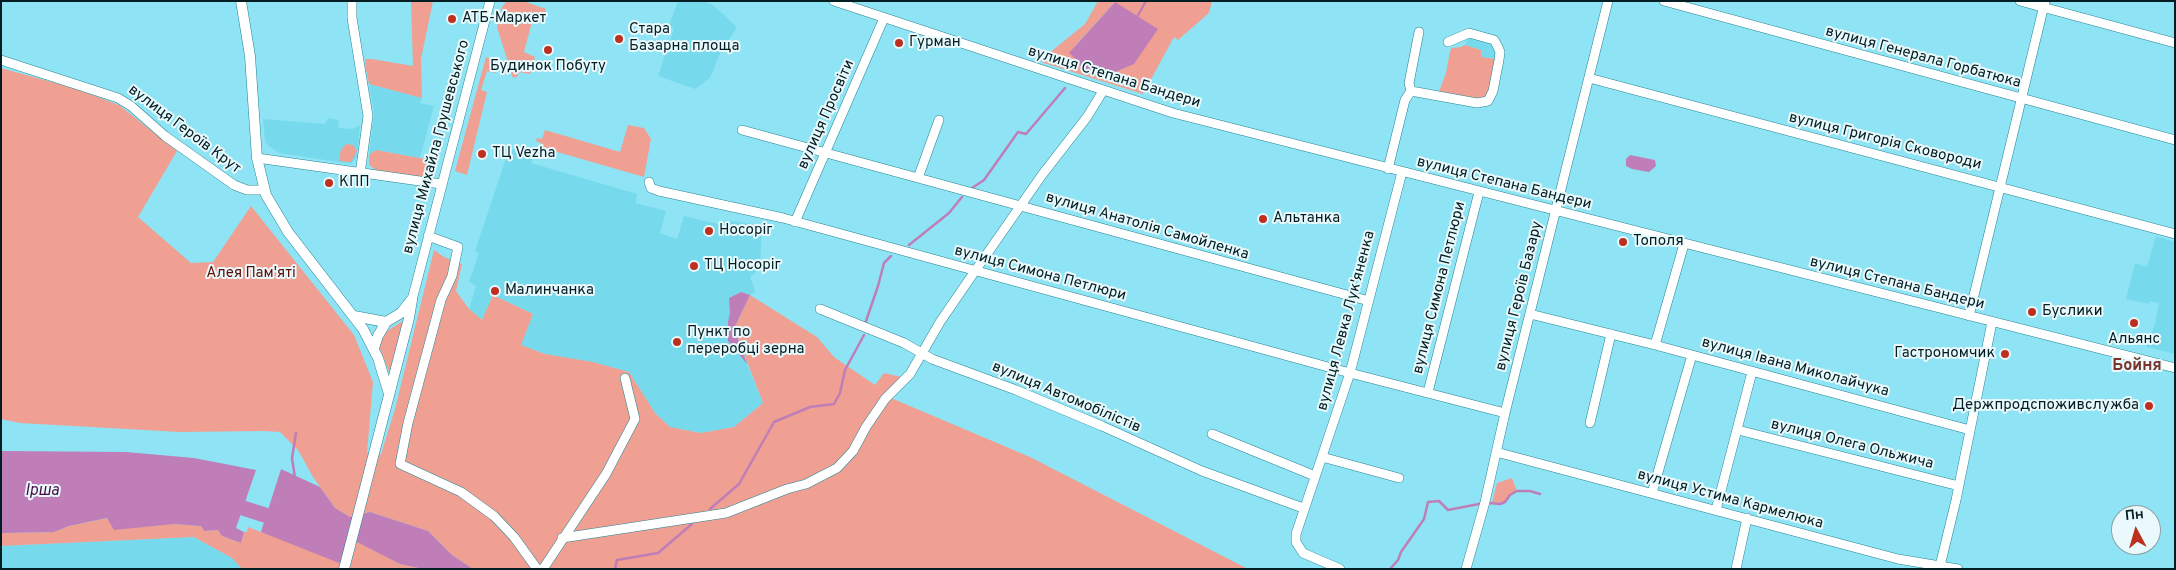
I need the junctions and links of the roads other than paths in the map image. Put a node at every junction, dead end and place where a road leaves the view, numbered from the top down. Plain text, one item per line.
1 (241, 1) edge
2 (352, 1) edge
3 (490, 1) edge
4 (834, 1) edge
5 (1608, 1) edge
6 (1664, 1) edge
7 (2020, 1) edge
8 (2044, 4) edge
9 (884, 18) junction
10 (1419, 32) dead end
11 (1448, 42) dead end
12 (2175, 43) edge
13 (1, 60) edge
14 (1589, 78) junction
15 (1103, 91) junction
16 (1411, 91) junction
17 (2021, 99) junction
18 (939, 120) dead end
19 (742, 130) dead end
20 (2175, 140) edge
21 (825, 154) junction
22 (257, 158) junction
23 (1388, 168) junction
24 (1402, 172) junction
25 (360, 174) junction
26 (918, 178) junction
27 (649, 182) dead end
28 (441, 184) junction
29 (2000, 186) junction
30 (264, 190) junction
31 (1479, 192) junction
32 (1022, 206) junction
33 (1556, 211) junction
34 (794, 222) junction
35 (2175, 234) edge
36 (428, 236) junction
37 (1684, 244) junction
38 (975, 271) junction
39 (412, 300) junction
40 (1369, 301) junction
41 (820, 309) dead end
42 (1530, 314) junction
43 (354, 316) junction
44 (1969, 316) junction
45 (386, 322) junction
46 (1992, 322) junction
47 (1612, 334) junction
48 (1655, 345) junction
49 (374, 348) junction
50 (922, 353) junction
51 (1692, 355) junction
52 (2175, 368) edge
53 (1752, 372) junction
54 (1350, 373) junction
55 (625, 378) dead end
56 (1428, 392) junction
57 (389, 394) junction
58 (1505, 413) junction
59 (1590, 423) dead end
60 (1738, 430) junction
61 (1970, 430) junction
62 (1212, 434) dead end
63 (1496, 452) junction
64 (1322, 457) junction
65 (1315, 476) junction
66 (1398, 478) dead end
67 (1959, 486) junction
68 (1652, 493) junction
69 (1303, 508) junction
70 (1716, 510) junction
71 (1747, 518) junction
72 (562, 538) junction
73 (1940, 566) junction
74 (1339, 568) edge
75 (344, 569) edge
76 (537, 569) edge
77 (544, 569) edge
78 (1466, 569) edge
79 (1736, 569) edge
80 (1958, 569) edge

1 - 22 main road
2 - 25 street
3 - 28 street, вулиця Михайла Грушевського
4 - 9 street, вулиця Степана Бандери
5 - 14 street, вулиця Героїв Базару
6 - 17 street, вулиця Генерала Горбатюка
7 - 8 street
8 - 12 street
8 - 17 street
9 - 15 street, вулиця Степана Бандери
9 - 21 street, вулиця Просвіти
10 - 16 street
11 - 16 street
13 - 30 street, вулиця Героїв Крут
14 - 29 street, вулиця Григорія Сковороди
14 - 33 street, вулиця Героїв Базару
15 - 23 street, вулиця Степана Бандери
15 - 32 street
16 - 23 street
17 - 20 street, вулиця Генерала Горбатюка
17 - 29 street
18 - 26 street
19 - 21 street, вулиця Анатолія Самойленка
21 - 26 street, вулиця Анатолія Самойленка
21 - 34 street, вулиця Просвіти
22 - 25 street
22 - 30 main road
23 - 24 street, вулиця Степана Бандери
24 - 31 street, вулиця Степана Бандери
24 - 40 street, вулиця Левка Лук'яненка
25 - 28 street
26 - 32 street, вулиця Анатолія Самойленка
27 - 34 street, вулиця Симона Петлюри
28 - 36 street, вулиця Михайла Грушевського
29 - 35 street, вулиця Григорія Сковороди
29 - 44 street
30 - 43 main road
31 - 33 street, вулиця Степана Бандери
31 - 56 street, вулиця Симона Петлюри
32 - 38 street
32 - 40 street, вулиця Анатолія Самойленка
33 - 37 street, вулиця Степана Бандери
33 - 42 street, вулиця Героїв Базару
34 - 38 street, вулиця Симона Петлюри
36 - 39 street, вулиця Михайла Грушевського
36 - 76 street
37 - 44 street, вулиця Степана Бандери
37 - 48 street
38 - 50 street
38 - 54 street, вулиця Симона Петлюри
39 - 45 main road
39 - 57 main road
40 - 54 street, вулиця Левка Лук'яненка
41 - 50 street, вулиця Автомобілістів
42 - 47 street, вулиця Івана Миколайчука
42 - 58 street, вулиця Героїв Базару
43 - 45 main road
43 - 49 main road
44 - 46 street, вулиця Степана Бандери
45 - 49 main road
46 - 52 street, вулиця Степана Бандери
46 - 61 street
47 - 48 street, вулиця Івана Миколайчука
47 - 59 street
48 - 51 street, вулиця Івана Миколайчука
49 - 57 main road
50 - 69 street, вулиця Автомобілістів
50 - 72 street
51 - 53 street, вулиця Івана Миколайчука
51 - 68 street
53 - 60 street
53 - 61 street, вулиця Івана Миколайчука
54 - 56 street, вулиця Симона Петлюри
54 - 64 street, вулиця Левка Лук'яненка
55 - 72 street
56 - 58 street, вулиця Симона Петлюри
57 - 75 main road
58 - 63 street, вулиця Героїв Базару
60 - 67 street, вулиця Олега Ольжича
60 - 70 street
61 - 67 street
62 - 65 street
63 - 68 street, вулиця Устима Кармелюка
63 - 78 street, вулиця Героїв Базару
64 - 65 street, вулиця Левка Лук'яненка
64 - 66 street
65 - 69 street, вулиця Левка Лук'яненка
67 - 73 street
68 - 70 street, вулиця Устима Кармелюка
69 - 74 street, вулиця Левка Лук'яненка
70 - 71 street, вулиця Устима Кармелюка
71 - 73 street, вулиця Устима Кармелюка
71 - 79 street
72 - 77 street
73 - 80 street, вулиця Устима Кармелюка

